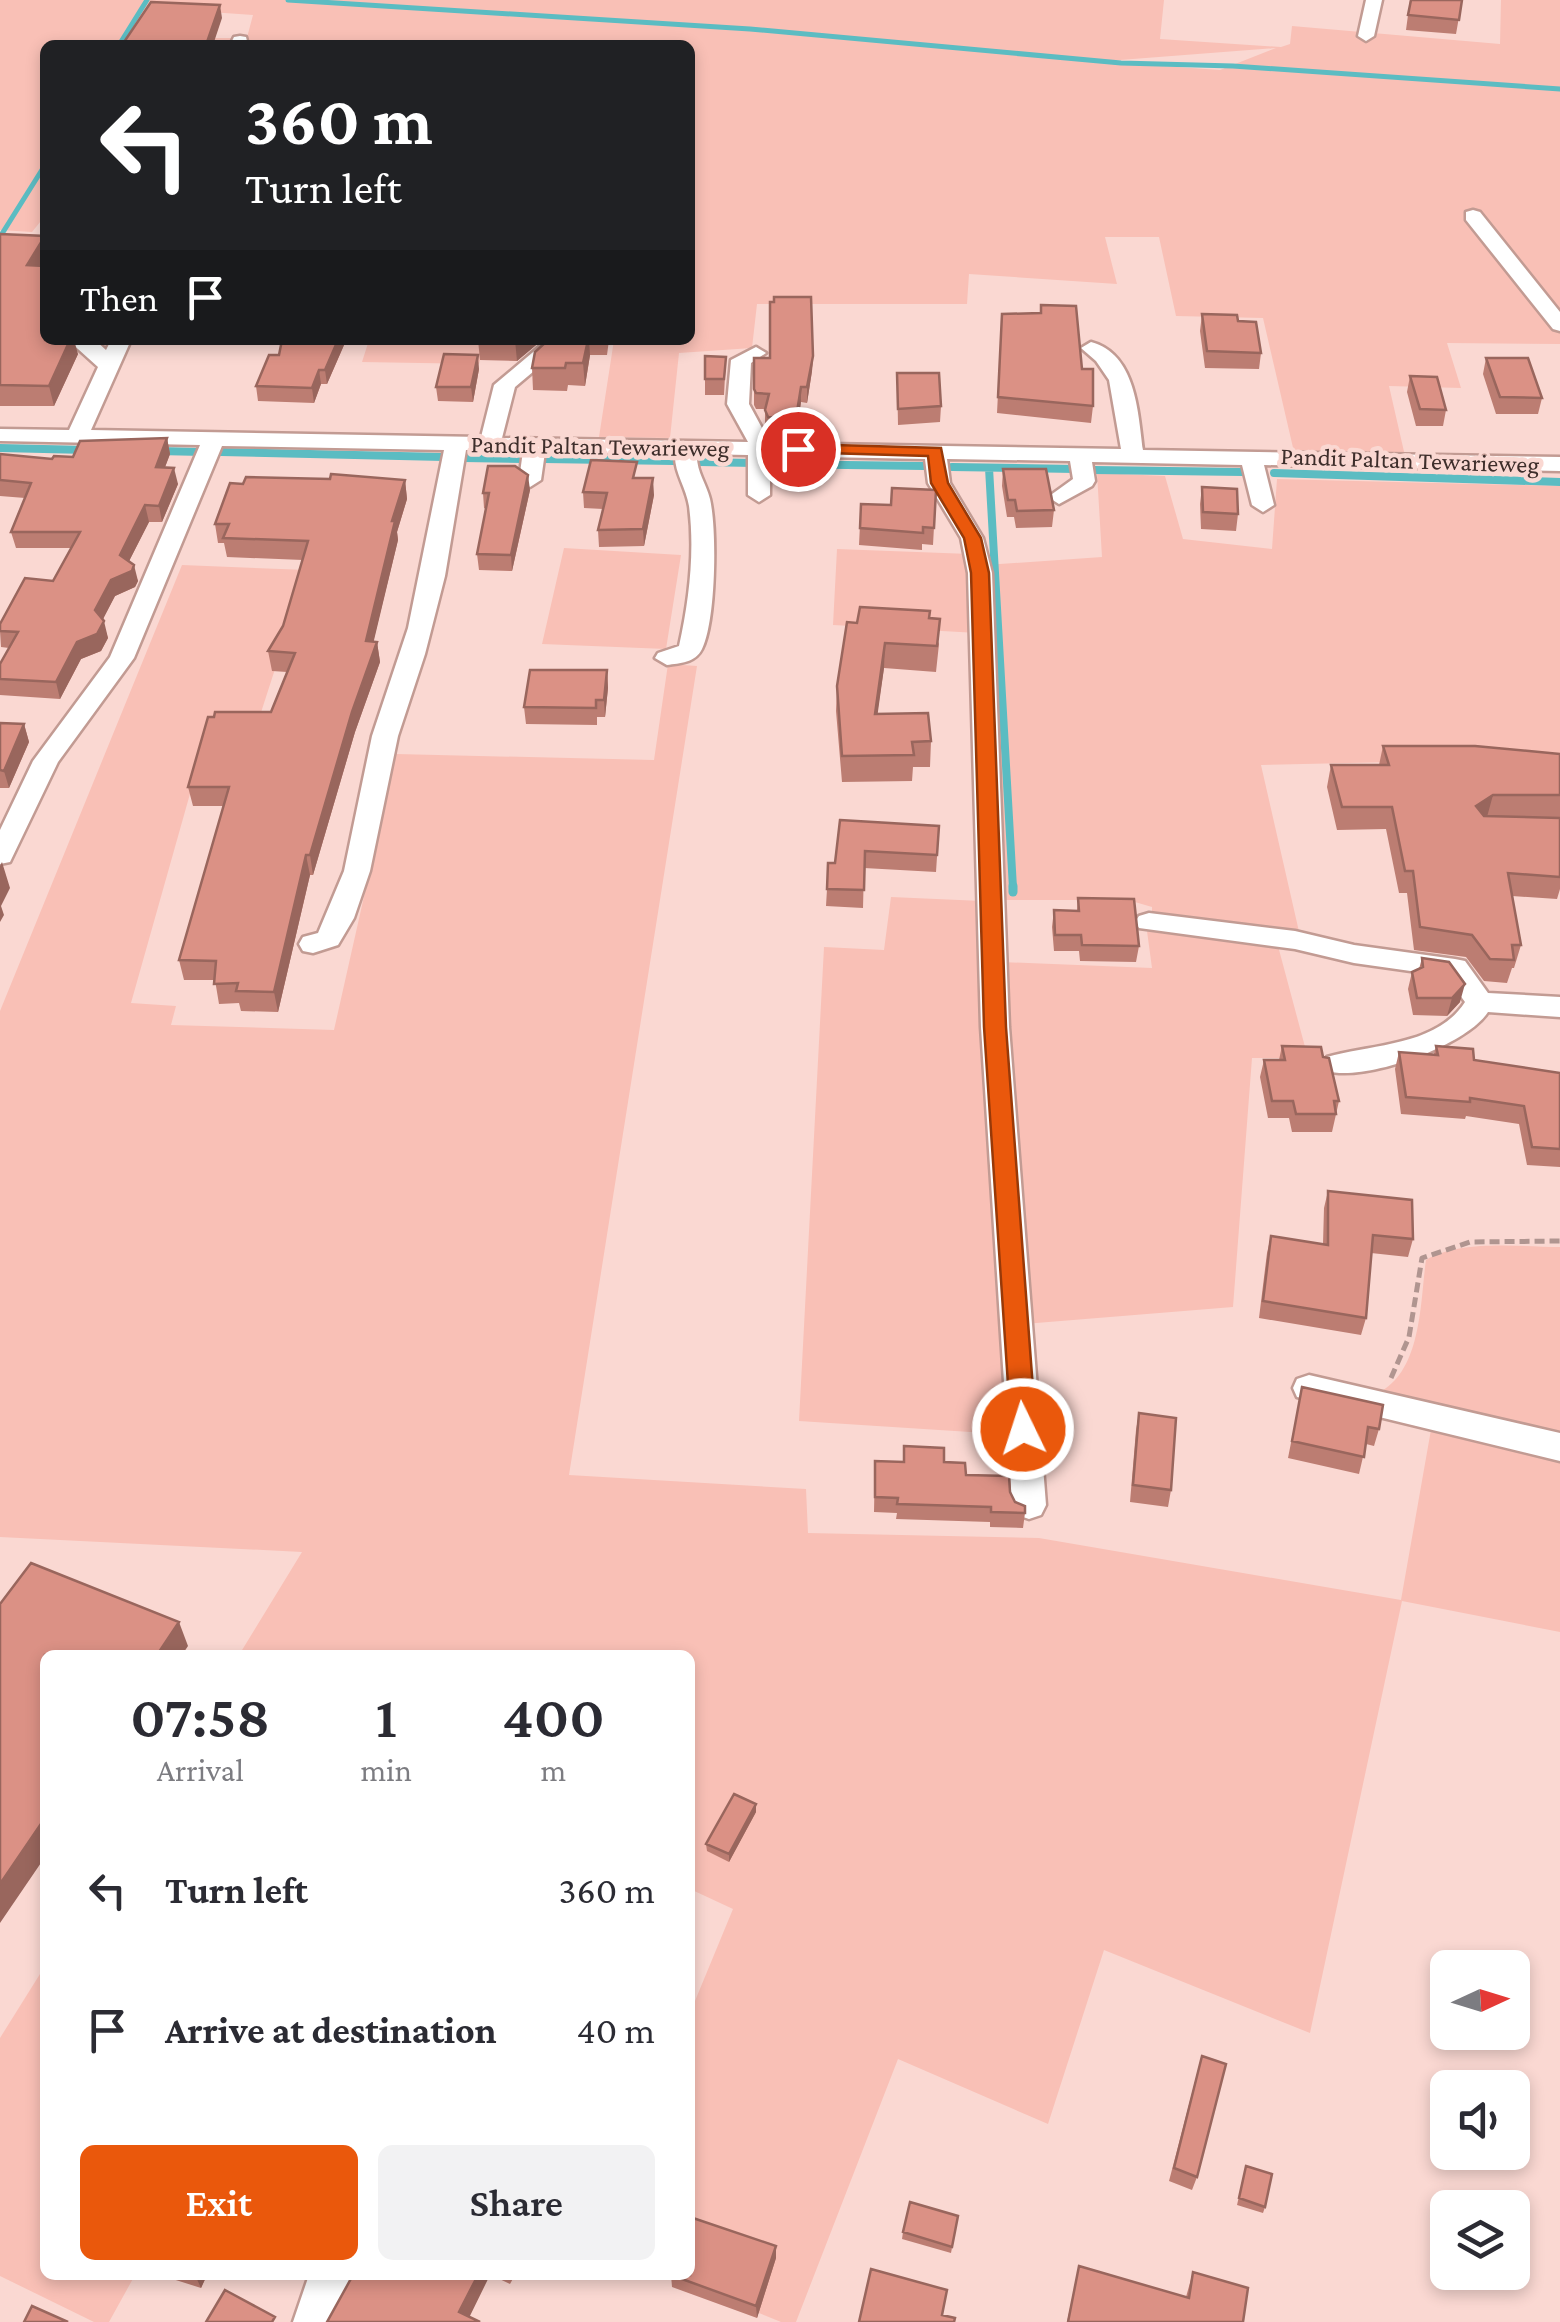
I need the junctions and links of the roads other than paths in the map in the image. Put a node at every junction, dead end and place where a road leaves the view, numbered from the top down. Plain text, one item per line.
1 (1374, 0) edge
2 (1366, 36) dead end
3 (1473, 216) dead end
4 (1560, 325) edge
5 (89, 345) edge
6 (118, 345) edge
7 (552, 346) edge
8 (1091, 348) dead end
9 (756, 353) edge
10 (108, 364) junction
11 (0, 435) edge
12 (77, 437) junction
13 (214, 438) junction
14 (456, 443) junction
15 (490, 444) junction
16 (536, 444) junction
17 (686, 447) junction
18 (759, 448) junction
19 (936, 451) junction
20 (1080, 454) junction
21 (1133, 454) junction
22 (1251, 456) junction
23 (1560, 464) edge
24 (530, 480) edge
25 (759, 494) dead end
26 (1059, 496) dead end
27 (1264, 505) dead end
28 (668, 658) dead end
29 (1, 856) edge
30 (1148, 922) dead end
31 (314, 944) dead end
32 (1480, 1002) junction
33 (1560, 1007) edge
34 (1337, 1064) dead end
35 (1310, 1388) edge
36 (1560, 1447) edge
37 (1029, 1505) edge
38 (328, 2280) edge
39 (314, 2322) edge

1 - 2 street
3 - 4 street
5 - 10 street
6 - 10 street
7 - 15 street
8 - 21 street
9 - 18 street
10 - 12 street
11 - 12 street, Pandit Paltan Tewarieweg
12 - 13 street, Pandit Paltan Tewarieweg
13 - 14 street, Pandit Paltan Tewarieweg
13 - 29 street
14 - 15 street, Pandit Paltan Tewarieweg
14 - 31 street
15 - 16 street, Pandit Paltan Tewarieweg
16 - 17 street, Pandit Paltan Tewarieweg
16 - 24 street
17 - 18 street, Pandit Paltan Tewarieweg
17 - 28 street
18 - 19 street, Pandit Paltan Tewarieweg
18 - 25 street
19 - 20 street, Pandit Paltan Tewarieweg
19 - 37 street
20 - 21 street, Pandit Paltan Tewarieweg
20 - 26 street
21 - 22 street, Pandit Paltan Tewarieweg
22 - 23 street, Pandit Paltan Tewarieweg
22 - 27 street
30 - 32 street
32 - 33 street
32 - 34 street
35 - 36 street
38 - 39 street

